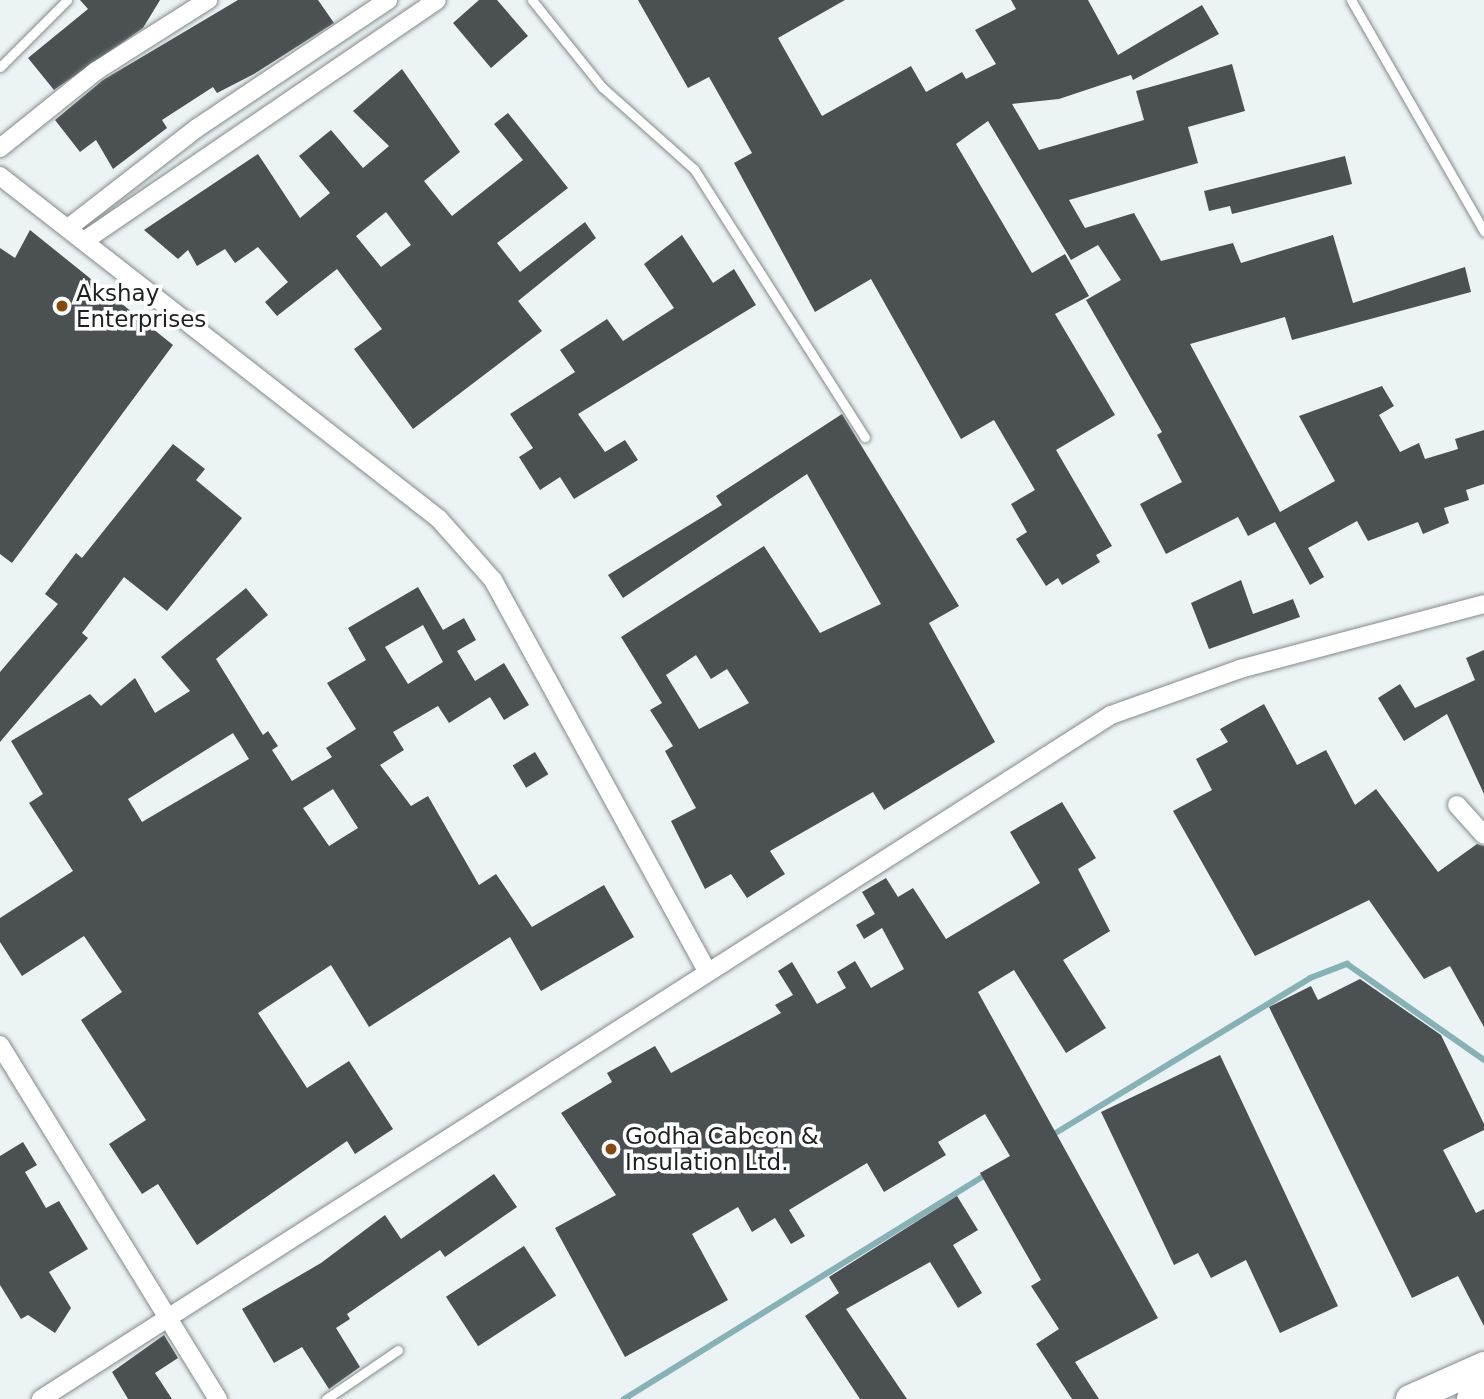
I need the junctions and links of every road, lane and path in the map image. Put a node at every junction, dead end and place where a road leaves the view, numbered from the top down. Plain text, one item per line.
1 (66, 0) edge
2 (208, 0) edge
3 (388, 0) edge
4 (437, 0) edge
5 (532, 0) edge
6 (1351, 0) edge
7 (0, 67) edge
8 (0, 148) edge
9 (0, 176) edge
10 (68, 228) junction
11 (1484, 231) edge
12 (84, 241) junction
13 (865, 437) dead end
14 (1484, 604) edge
15 (1457, 805) dead end
16 (1484, 835) edge
17 (706, 971) junction
18 (0, 1045) edge
19 (165, 1321) junction
20 (398, 1350) dead end
21 (1484, 1366) edge
22 (1484, 1393) edge
23 (41, 1399) edge
24 (218, 1399) edge
25 (326, 1399) edge
26 (1410, 1399) edge
27 (1471, 1399) edge

1 - 7 lane
2 - 8 street
3 - 10 street
4 - 12 street
5 - 13 lane
6 - 11 lane
9 - 10 street
10 - 12 street
12 - 17 street
14 - 17 street
15 - 16 street
17 - 19 street
18 - 19 street
19 - 23 street
19 - 24 street
20 - 25 lane
21 - 26 main road
22 - 27 main road

